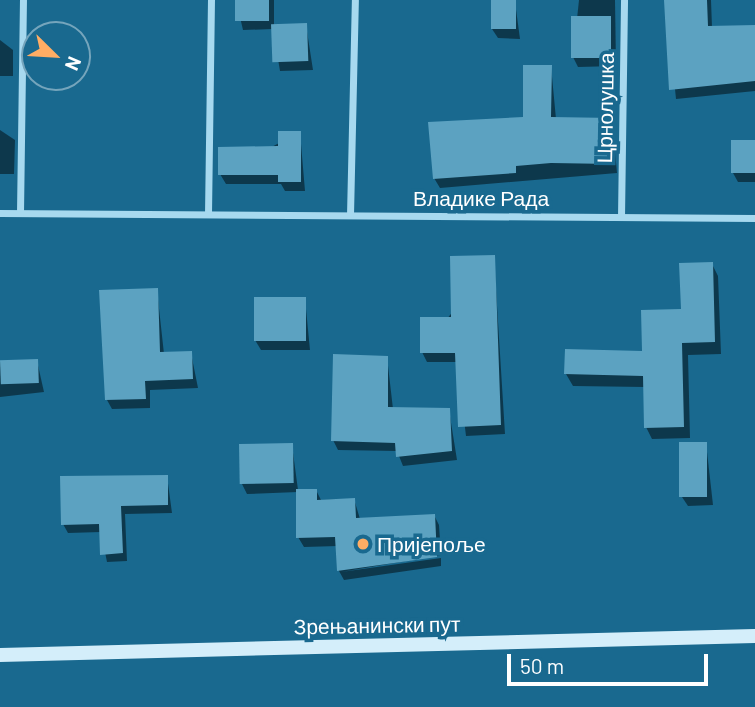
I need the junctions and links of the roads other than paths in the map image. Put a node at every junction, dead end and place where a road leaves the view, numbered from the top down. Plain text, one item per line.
1 (23, 0) edge
2 (211, 0) edge
3 (355, 0) edge
4 (624, 0) edge
5 (0, 213) edge
6 (20, 213) junction
7 (208, 214) junction
8 (350, 215) junction
9 (621, 217) junction
10 (755, 218) edge
11 (755, 636) edge
12 (0, 656) edge

1 - 6 street
2 - 7 street
3 - 8 street
4 - 9 street, Црнолушка
5 - 6 street, Владике Рада
6 - 7 street, Владике Рада
7 - 8 street, Владике Рада
8 - 9 street, Владике Рада
9 - 10 street, Владике Рада
11 - 12 main road, Зрењанински пут

